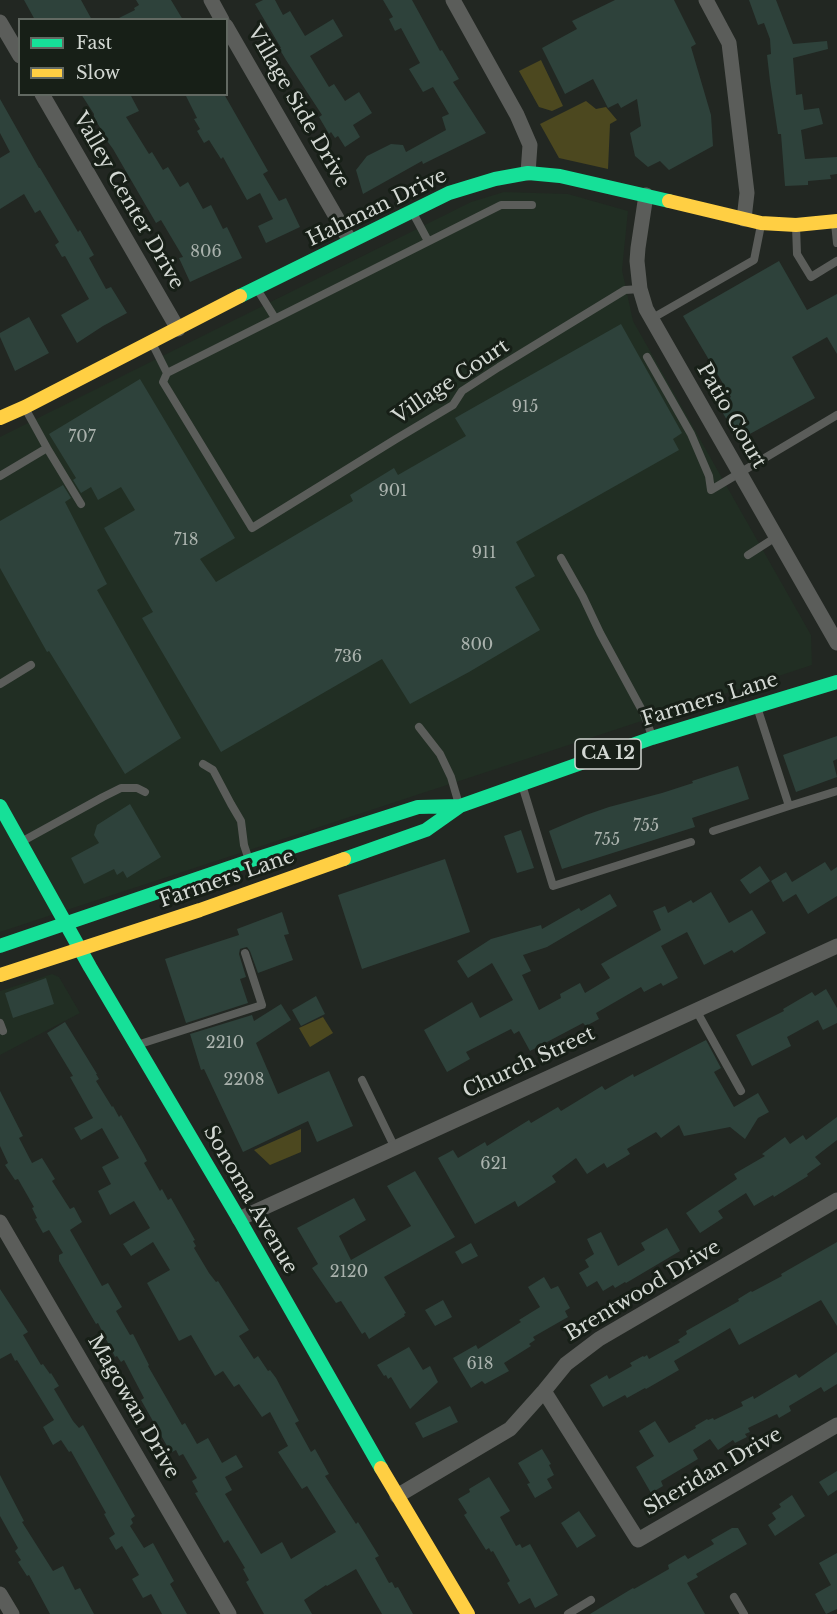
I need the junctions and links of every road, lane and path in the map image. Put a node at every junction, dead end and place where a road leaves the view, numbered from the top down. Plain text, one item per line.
1 (211, 0) edge
2 (453, 0) edge
3 (706, 0) edge
4 (221, 18) edge
5 (0, 22) edge
6 (228, 30) edge
7 (18, 53) edge
8 (43, 96) edge
9 (528, 173) junction
10 (646, 195) junction
11 (532, 205) dead end
12 (412, 212) junction
13 (744, 219) junction
14 (836, 221) edge
15 (761, 223) junction
16 (796, 225) junction
17 (350, 241) junction
18 (428, 241) junction
19 (837, 243) edge
20 (837, 261) edge
21 (257, 288) junction
22 (640, 289) junction
23 (275, 318) junction
24 (651, 320) junction
25 (178, 329) junction
26 (152, 341) junction
27 (647, 357) dead end
28 (167, 373) junction
29 (25, 407) junction
30 (837, 415) edge
31 (1, 416) edge
32 (47, 448) junction
33 (740, 473) junction
34 (0, 476) edge
35 (81, 504) dead end
36 (776, 537) junction
37 (748, 555) dead end
38 (561, 558) dead end
39 (832, 620) edge
40 (837, 643) edge
41 (31, 665) dead end
42 (837, 682) edge
43 (0, 684) edge
44 (757, 706) junction
45 (419, 726) dead end
46 (652, 738) junction
47 (203, 764) dead end
48 (522, 784) junction
49 (837, 791) edge
50 (145, 792) dead end
51 (0, 806) edge
52 (460, 806) junction
53 (789, 806) junction
54 (713, 831) dead end
55 (21, 842) junction
56 (691, 842) dead end
57 (249, 861) junction
58 (66, 924) junction
59 (0, 946) edge
60 (837, 946) edge
61 (80, 948) junction
62 (245, 953) dead end
63 (0, 975) edge
64 (696, 1010) junction
65 (136, 1045) junction
66 (362, 1080) dead end
67 (741, 1091) dead end
68 (395, 1148) junction
69 (837, 1200) edge
70 (239, 1220) junction
71 (0, 1222) edge
72 (544, 1391) junction
73 (837, 1425) edge
74 (397, 1496) junction
75 (0, 1594) edge
76 (734, 1597) dead end
77 (591, 1600) dead end
78 (12, 1614) edge
79 (229, 1614) edge
80 (468, 1614) edge
81 (568, 1614) edge
82 (744, 1614) edge

1 - 4 street, Village Side Drive
2 - 9 street
3 - 13 street
5 - 7 street
6 - 17 street, Village Side Drive
8 - 25 street, Valley Center Drive
9 - 10 street, Hahman Drive
9 - 12 street, Hahman Drive
10 - 13 street, Hahman Drive
10 - 22 street, Patio Court
11 - 18 lane
12 - 17 street, Hahman Drive
12 - 18 lane
13 - 15 street, Hahman Drive
14 - 16 street, Hahman Drive
14 - 19 lane
15 - 16 street, Hahman Drive
15 - 24 lane
16 - 20 lane
17 - 21 street, Hahman Drive
18 - 23 lane
21 - 23 lane
21 - 25 street, Hahman Drive
22 - 24 street, Patio Court
22 - 28 lane, Village Court
23 - 28 lane
24 - 33 street, Patio Court
25 - 26 street, Hahman Drive
26 - 28 lane
26 - 29 street, Hahman Drive
27 - 33 lane
29 - 31 street, Hahman Drive
29 - 32 lane
30 - 33 lane
32 - 34 lane
32 - 35 lane
33 - 36 street, Patio Court
36 - 37 lane
36 - 39 street, Patio Court
38 - 46 lane
39 - 40 street, Patio Court
41 - 43 lane
42 - 44 street, Farmers Lane / CA 12
44 - 46 street, Farmers Lane / CA 12
44 - 53 lane
45 - 52 lane
46 - 48 street, Farmers Lane / CA 12
47 - 57 lane
48 - 52 street, Farmers Lane / CA 12
48 - 56 lane
49 - 53 lane
50 - 55 lane
51 - 55 street, Sonoma Avenue
52 - 57 street, Farmers Lane / CA 12
52 - 61 street, Farmers Lane / CA 12
53 - 54 lane
55 - 58 street, Sonoma Avenue
57 - 58 street, Farmers Lane / CA 12
58 - 59 street, Farmers Lane / CA 12
58 - 61 street, Sonoma Avenue
60 - 64 street, Church Street
61 - 63 street, Farmers Lane / CA 12
61 - 65 street, Sonoma Avenue
62 - 65 lane
64 - 67 lane
64 - 68 street, Church Street
65 - 70 street, Sonoma Avenue
66 - 68 lane
68 - 70 street, Church Street
69 - 72 street, Brentwood Drive
70 - 74 street, Sonoma Avenue
71 - 79 street, Magowan Drive
72 - 73 street, Sheridan Drive
72 - 74 street, Brentwood Drive
74 - 80 street, Sonoma Avenue
75 - 78 street
76 - 82 lane
77 - 81 lane

